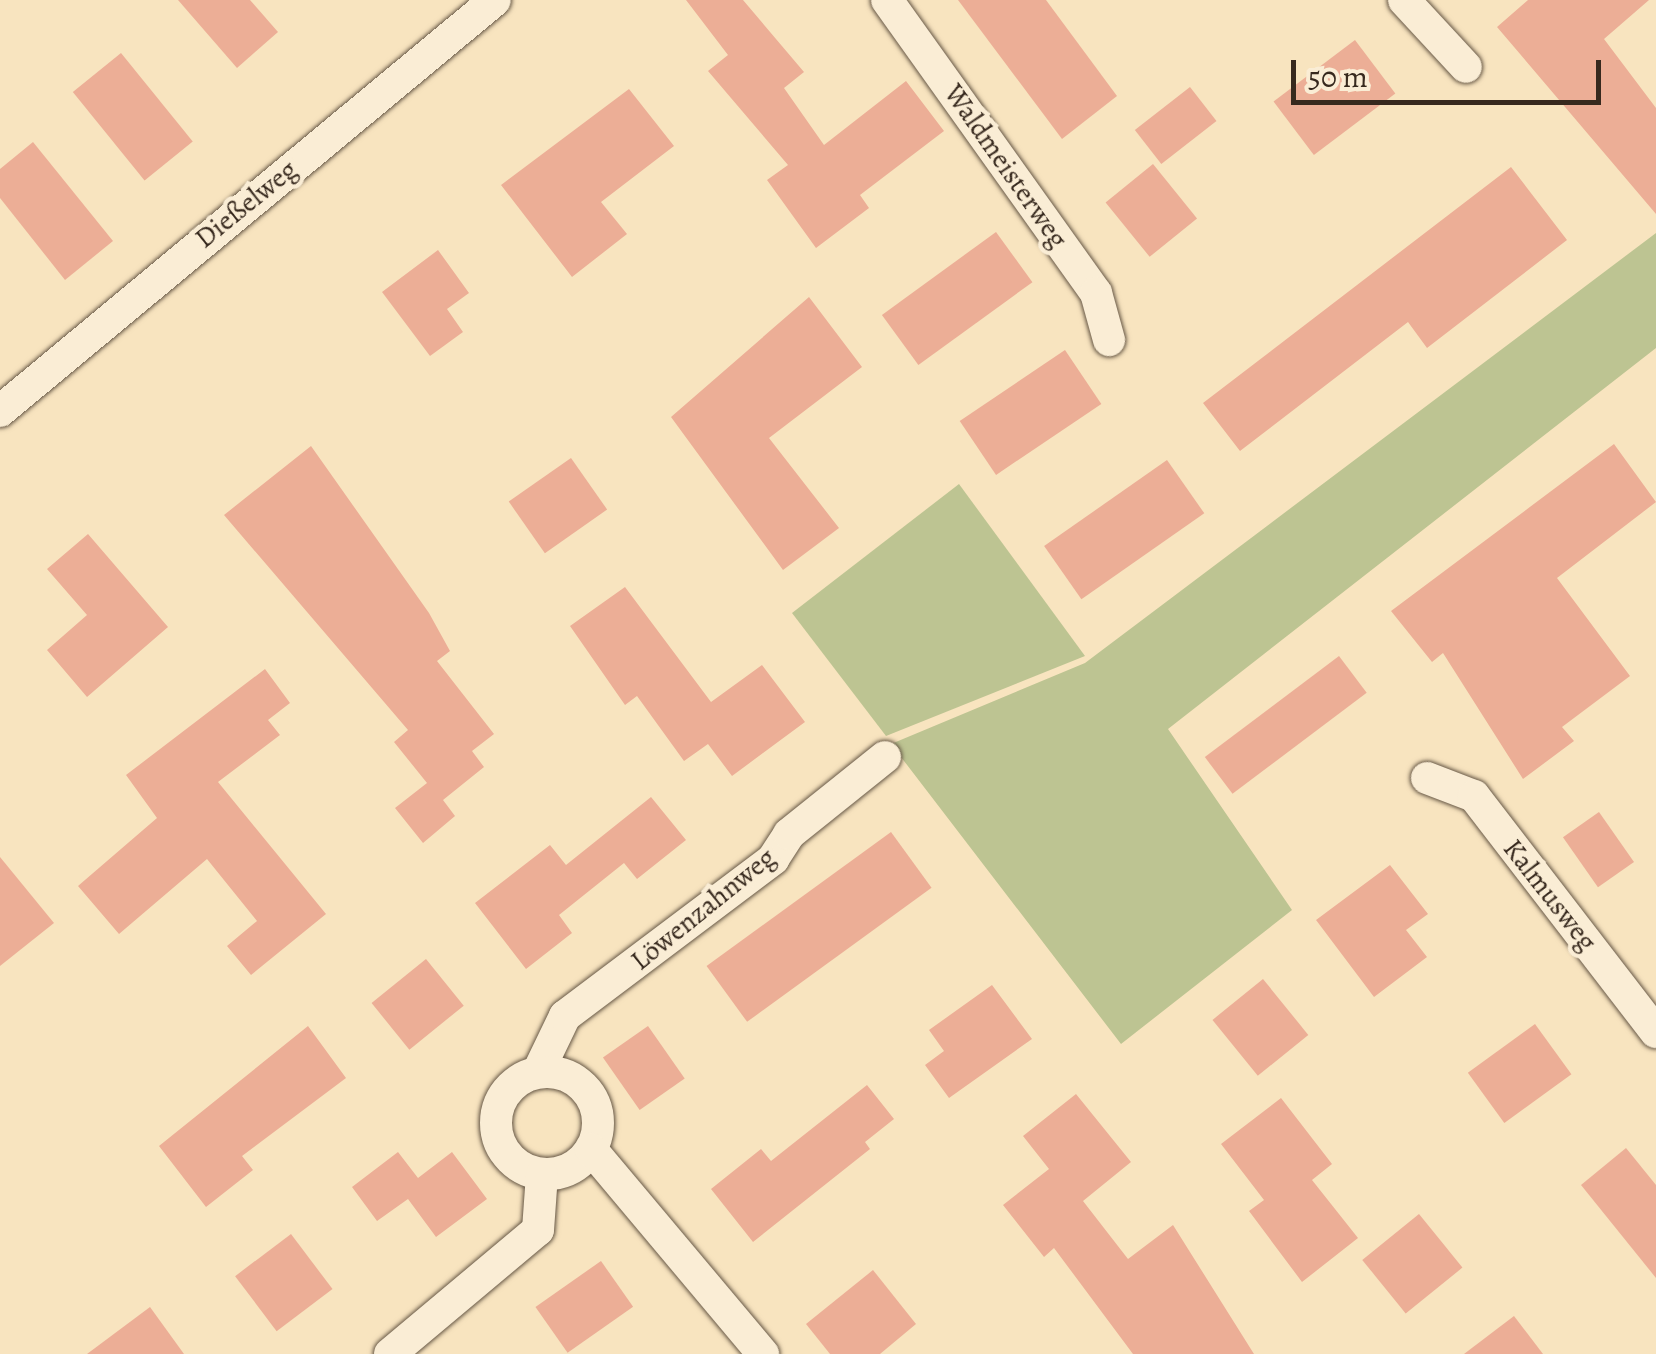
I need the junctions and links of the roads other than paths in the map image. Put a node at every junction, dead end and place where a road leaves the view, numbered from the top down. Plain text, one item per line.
1 (495, 0) edge
2 (887, 0) edge
3 (1404, 0) edge
4 (1466, 67) dead end
5 (1109, 340) dead end
6 (0, 410) edge
7 (885, 758) dead end
8 (1428, 778) dead end
9 (1656, 1032) edge
10 (538, 1072) junction
11 (591, 1149) junction
12 (542, 1174) junction
13 (390, 1354) edge
14 (763, 1354) edge

1 - 6 street, Dießelweg
2 - 5 street, Waldmeisterweg
3 - 4 street
7 - 10 street, Löwenzahnweg
8 - 9 street, Kalmusweg
10 - 11 street
10 - 12 street, Löwenzahnweg
11 - 12 street
11 - 14 street
12 - 13 street

